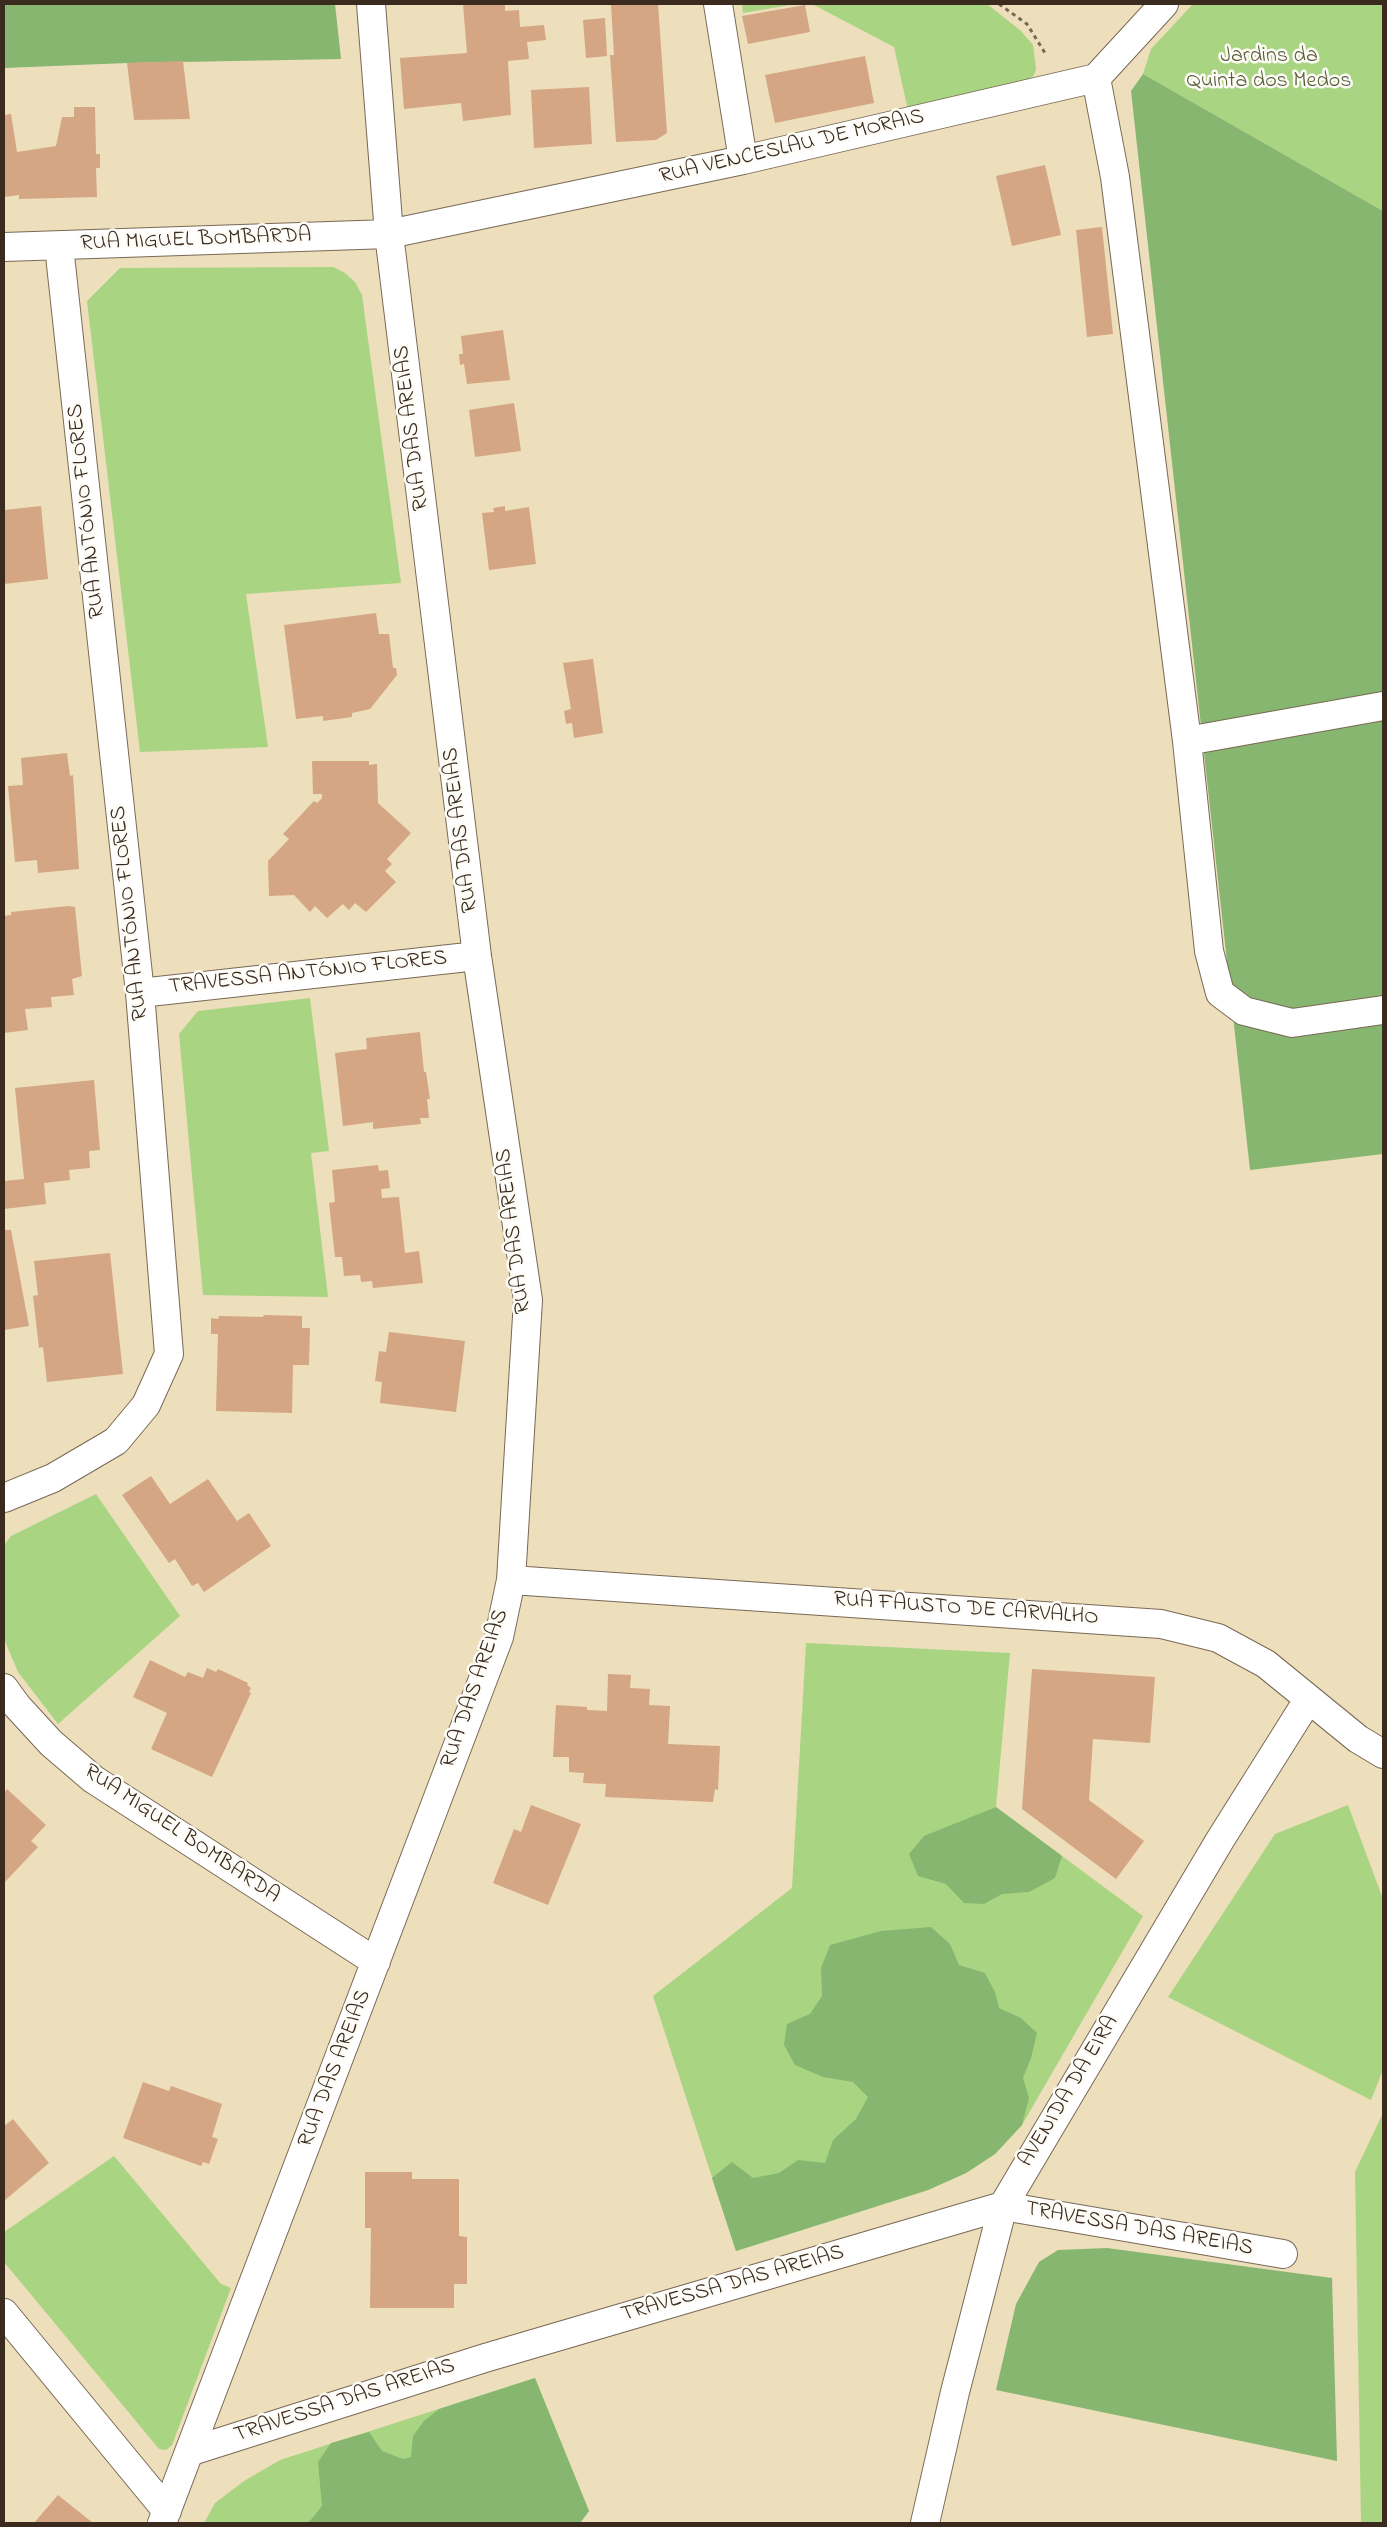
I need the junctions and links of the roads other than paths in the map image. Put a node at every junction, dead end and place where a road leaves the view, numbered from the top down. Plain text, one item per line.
1 (371, 4) edge
2 (718, 4) edge
3 (1164, 4) edge
4 (1096, 78) junction
5 (744, 160) junction
6 (389, 234) junction
7 (59, 246) junction
8 (4, 248) edge
9 (1383, 706) edge
10 (1187, 741) junction
11 (477, 956) junction
12 (140, 993) junction
13 (1383, 1010) edge
14 (4, 1498) edge
15 (511, 1580) junction
16 (4, 1688) edge
17 (1308, 1700) junction
18 (1383, 1754) edge
19 (376, 1962) junction
20 (1003, 2206) junction
21 (1283, 2254) dead end
22 (4, 2313) edge
23 (192, 2451) junction
24 (165, 2517) edge
25 (925, 2523) edge

1 - 6 street, RUA DAS AREIAS
2 - 5 street
3 - 4 street
4 - 5 street, RUA VENCESLAU DE MORAIS
4 - 10 street
5 - 6 street, RUA VENCESLAU DE MORAIS
6 - 7 street, RUA MIGUEL BOMBARDA
6 - 11 street, RUA DAS AREIAS
7 - 8 street, RUA MIGUEL BOMBARDA
7 - 12 street, RUA ANTÓNIO FLORES
9 - 10 street
10 - 13 street
11 - 12 street, TRAVESSA ANTÓNIO FLORES
11 - 15 street, RUA DAS AREIAS
12 - 14 street, RUA ANTÓNIO FLORES
15 - 17 street, RUA FAUSTO DE CARVALHO
15 - 19 street, RUA DAS AREIAS
16 - 19 street, RUA MIGUEL BOMBARDA
17 - 18 street, RUA FAUSTO DE CARVALHO
17 - 20 street, AVENIDA DA EIRA
19 - 23 street, RUA DAS AREIAS
20 - 21 street, TRAVESSA DAS AREIAS
20 - 23 street, TRAVESSA DAS AREIAS
20 - 25 street, AVENIDA DA EIRA
22 - 24 street
23 - 24 street, RUA DAS AREIAS

